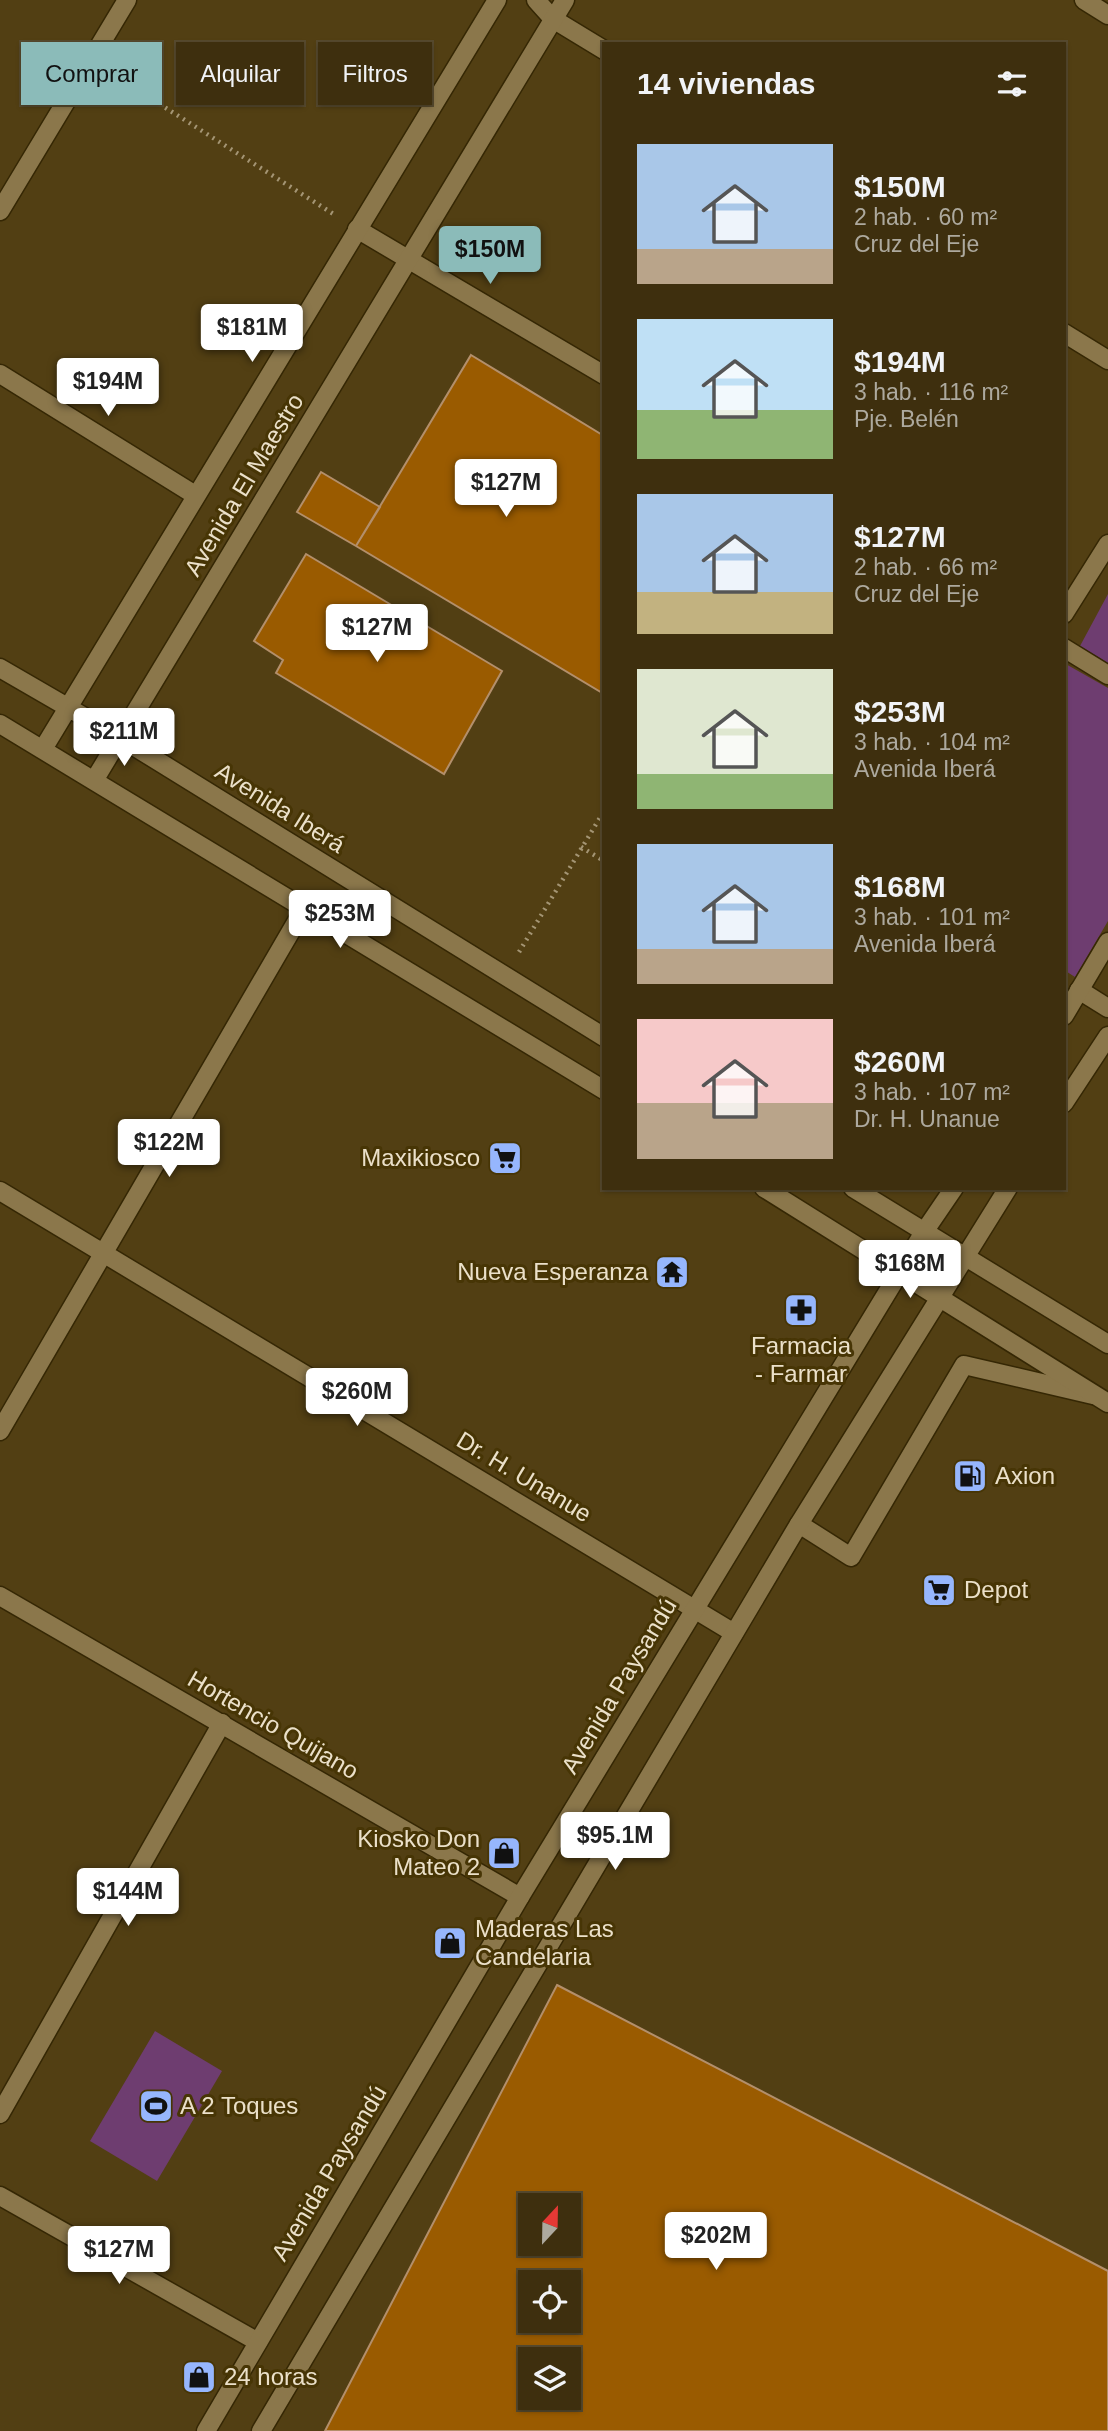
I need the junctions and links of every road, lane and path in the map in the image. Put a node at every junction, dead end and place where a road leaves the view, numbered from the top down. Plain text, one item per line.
1 (127, 0) edge
2 (497, 0) edge
3 (536, 0) edge
4 (565, 0) edge
5 (1084, 0) edge
6 (1108, 15) edge
7 (553, 19) junction
8 (102, 42) edge
9 (602, 49) edge
10 (64, 105) edge
11 (162, 105) edge
12 (0, 211) edge
13 (357, 229) junction
14 (408, 260) junction
15 (1066, 334) edge
16 (1108, 360) edge
17 (0, 374) edge
18 (602, 375) edge
19 (195, 495) junction
20 (1108, 544) edge
21 (1066, 611) edge
22 (1066, 649) edge
23 (0, 668) edge
24 (1108, 675) edge
25 (68, 708) junction
26 (0, 724) edge
27 (119, 737) junction
28 (43, 749) junction
29 (95, 779) junction
30 (602, 814) edge
31 (581, 847) junction
32 (602, 860) edge
33 (306, 907) junction
34 (1108, 942) edge
35 (504, 977) junction
36 (1079, 990) junction
37 (1108, 1007) edge
38 (1066, 1013) edge
39 (602, 1036) edge
40 (1108, 1036) edge
41 (602, 1089) edge
42 (1066, 1100) edge
43 (767, 1190) edge
44 (856, 1190) edge
45 (953, 1190) edge
46 (1007, 1190) edge
47 (0, 1191) edge
48 (924, 1232) junction
49 (103, 1255) junction
50 (964, 1255) junction
51 (900, 1272) junction
52 (939, 1296) junction
53 (1108, 1344) edge
54 (1102, 1399) edge
55 (0, 1431) edge
56 (799, 1524) junction
57 (0, 1596) edge
58 (696, 1608) junction
59 (734, 1633) junction
60 (222, 1723) junction
61 (520, 1897) junction
62 (0, 2114) edge
63 (0, 2196) edge
64 (258, 2342) junction
65 (206, 2431) edge
66 (261, 2431) edge

1 - 8 main road
2 - 13 main road, Avenida El Maestro
3 - 7 main road
4 - 7 main road, Avenida El Maestro
5 - 6 main road
7 - 9 main road
7 - 14 main road, Avenida El Maestro
10 - 12 main road
11 - 13 path
13 - 14 main road
13 - 19 main road, Avenida El Maestro
14 - 18 main road
14 - 27 main road, Avenida El Maestro
15 - 16 main road
17 - 19 main road
19 - 25 main road, Avenida El Maestro
20 - 21 main road
22 - 24 main road
23 - 25 main road, Avenida Iberá
25 - 27 main road, Avenida Iberá
25 - 28 main road, Avenida El Maestro
26 - 28 main road
27 - 29 main road, Avenida El Maestro
27 - 35 main road, Avenida Iberá
28 - 29 main road
29 - 33 main road
30 - 31 path
31 - 32 path
31 - 35 path
33 - 41 main road
33 - 49 main road
34 - 36 main road
35 - 39 main road, Avenida Iberá
36 - 37 main road
36 - 38 main road
40 - 42 main road
43 - 51 main road
44 - 48 main road
45 - 48 main road, Avenida Paysandú
46 - 50 main road
47 - 49 main road, Dr. H. Unanue
48 - 50 main road
48 - 51 main road, Avenida Paysandú
49 - 55 main road
49 - 58 main road, Dr. H. Unanue
50 - 52 main road
50 - 53 main road
51 - 52 main road
51 - 58 main road, Avenida Paysandú
52 - 54 main road
52 - 56 main road
54 - 56 main road
56 - 59 main road
57 - 60 main road, Hortencio Quijano
58 - 59 main road, Dr. H. Unanue
58 - 61 main road, Avenida Paysandú
59 - 66 main road
60 - 61 main road, Hortencio Quijano
60 - 62 main road
61 - 64 main road, Avenida Paysandú
63 - 64 main road
64 - 65 main road, Avenida Paysandú

